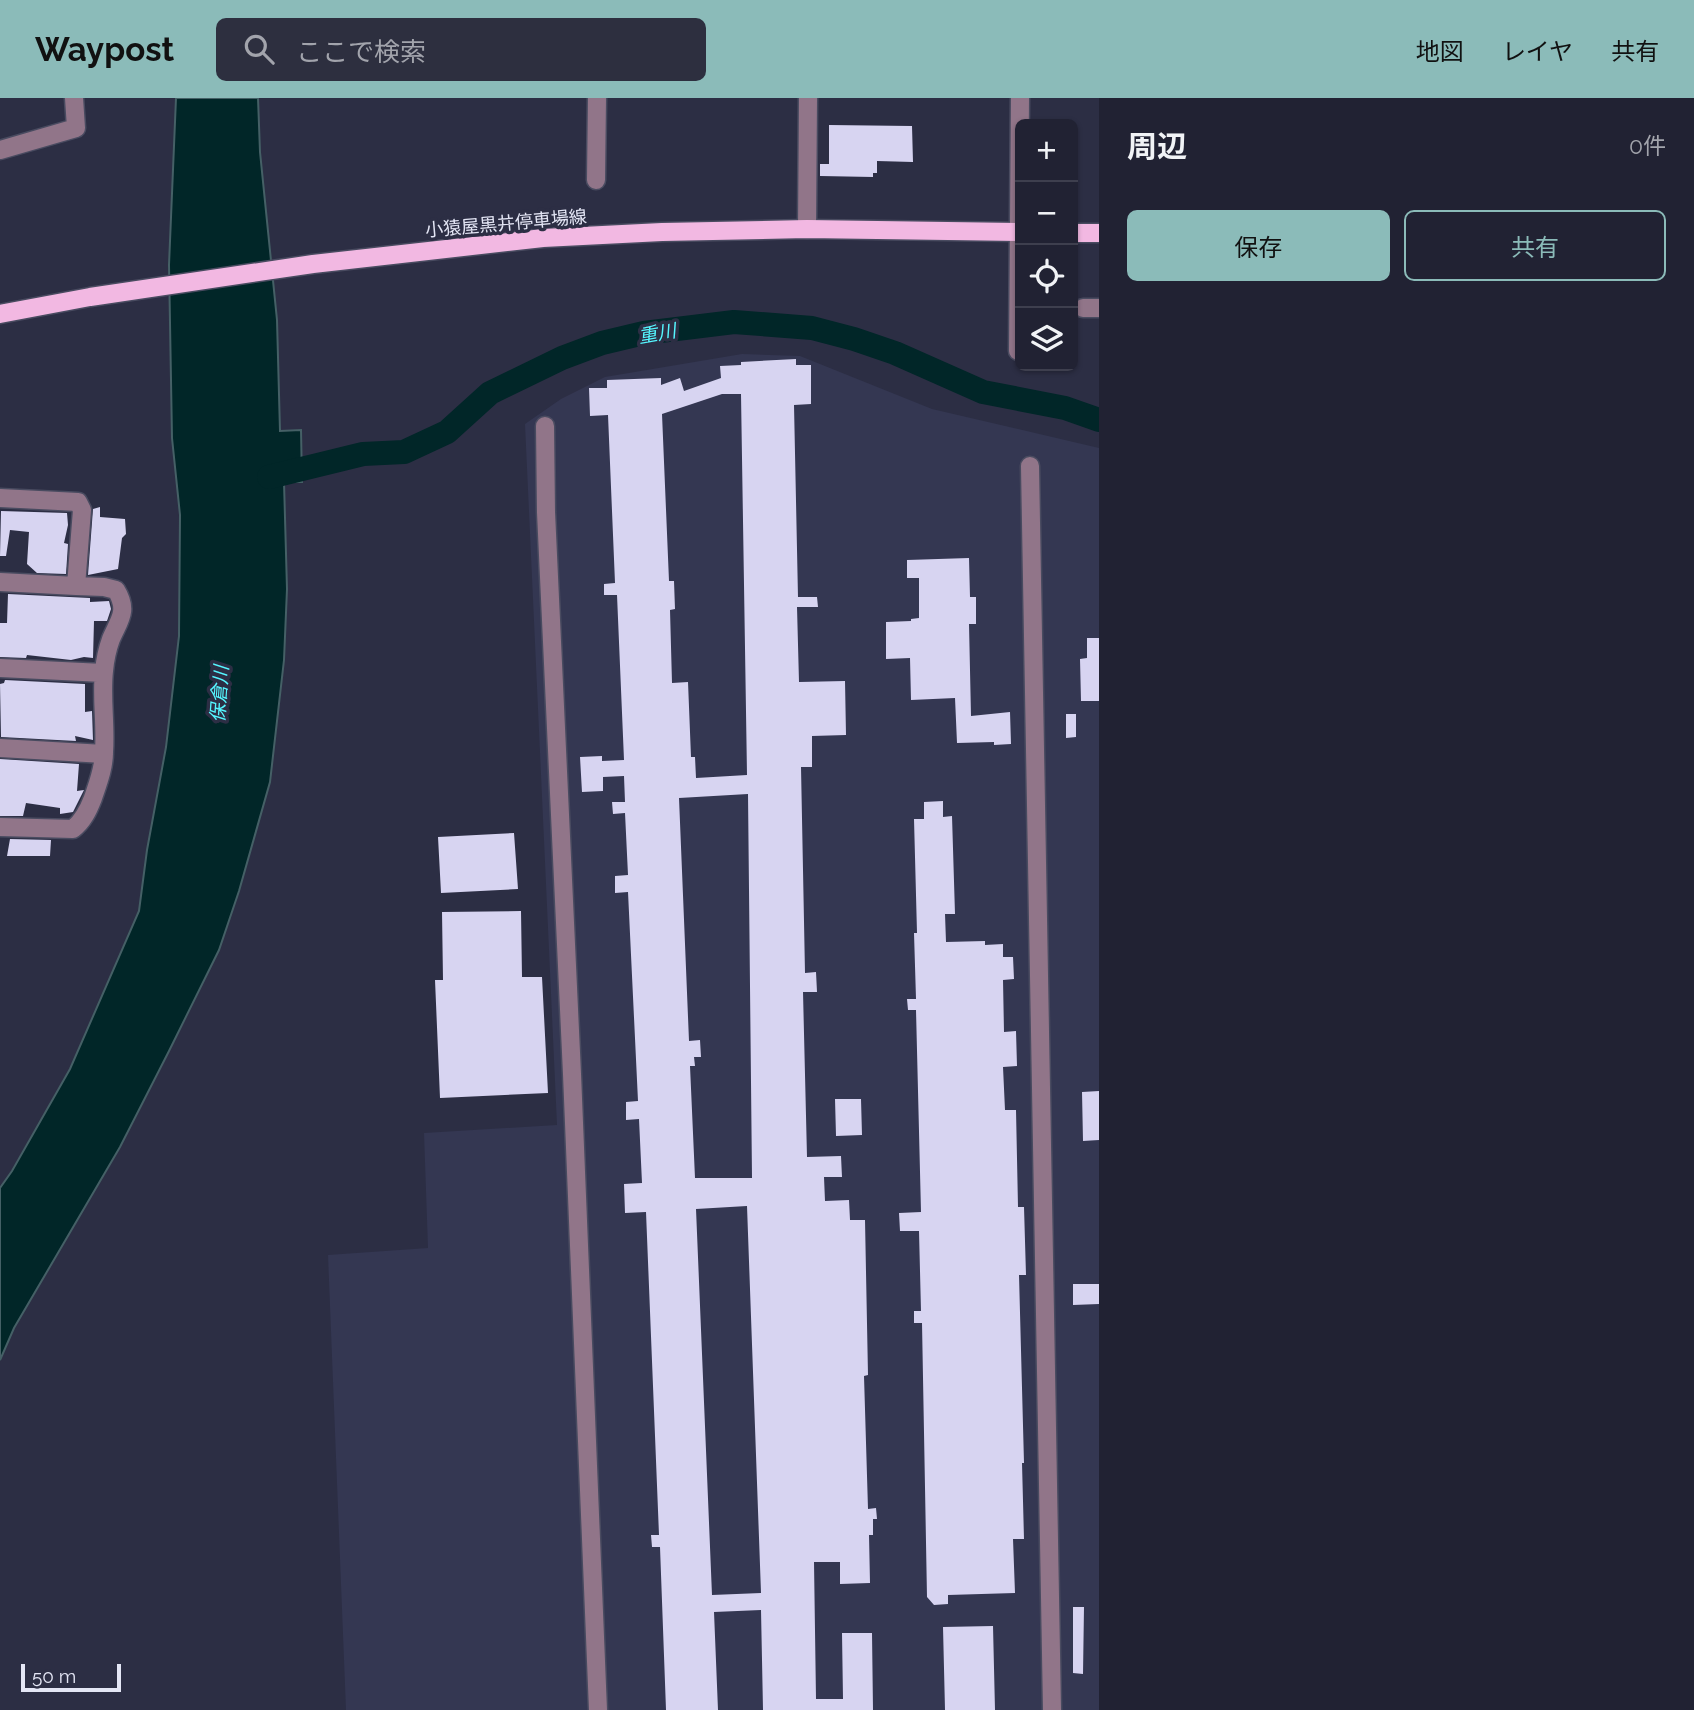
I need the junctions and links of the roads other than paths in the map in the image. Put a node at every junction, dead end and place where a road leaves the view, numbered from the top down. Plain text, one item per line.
1 (74, 98) edge
2 (597, 98) edge
3 (808, 98) edge
4 (1020, 98) edge
5 (0, 150) edge
6 (596, 180) dead end
7 (1020, 182) edge
8 (807, 229) junction
9 (1015, 232) edge
10 (1078, 233) edge
11 (1099, 233) edge
12 (1020, 245) edge
13 (1019, 308) edge
14 (0, 314) edge
15 (545, 426) dead end
16 (1030, 466) dead end
17 (0, 498) edge
18 (0, 582) edge
19 (76, 586) junction
20 (0, 668) edge
21 (103, 673) junction
22 (0, 748) edge
23 (104, 754) junction
24 (0, 827) edge
25 (598, 1710) edge
26 (1052, 1710) edge

1 - 5 street
2 - 6 street
3 - 8 street
4 - 7 street
8 - 9 main road, 小猿屋黒井停車場線
8 - 14 main road, 小猿屋黒井停車場線
10 - 11 main road
12 - 13 street
15 - 25 street
16 - 26 street
17 - 19 street
18 - 19 street
19 - 21 street
20 - 21 street
21 - 23 street
22 - 23 street
23 - 24 street

